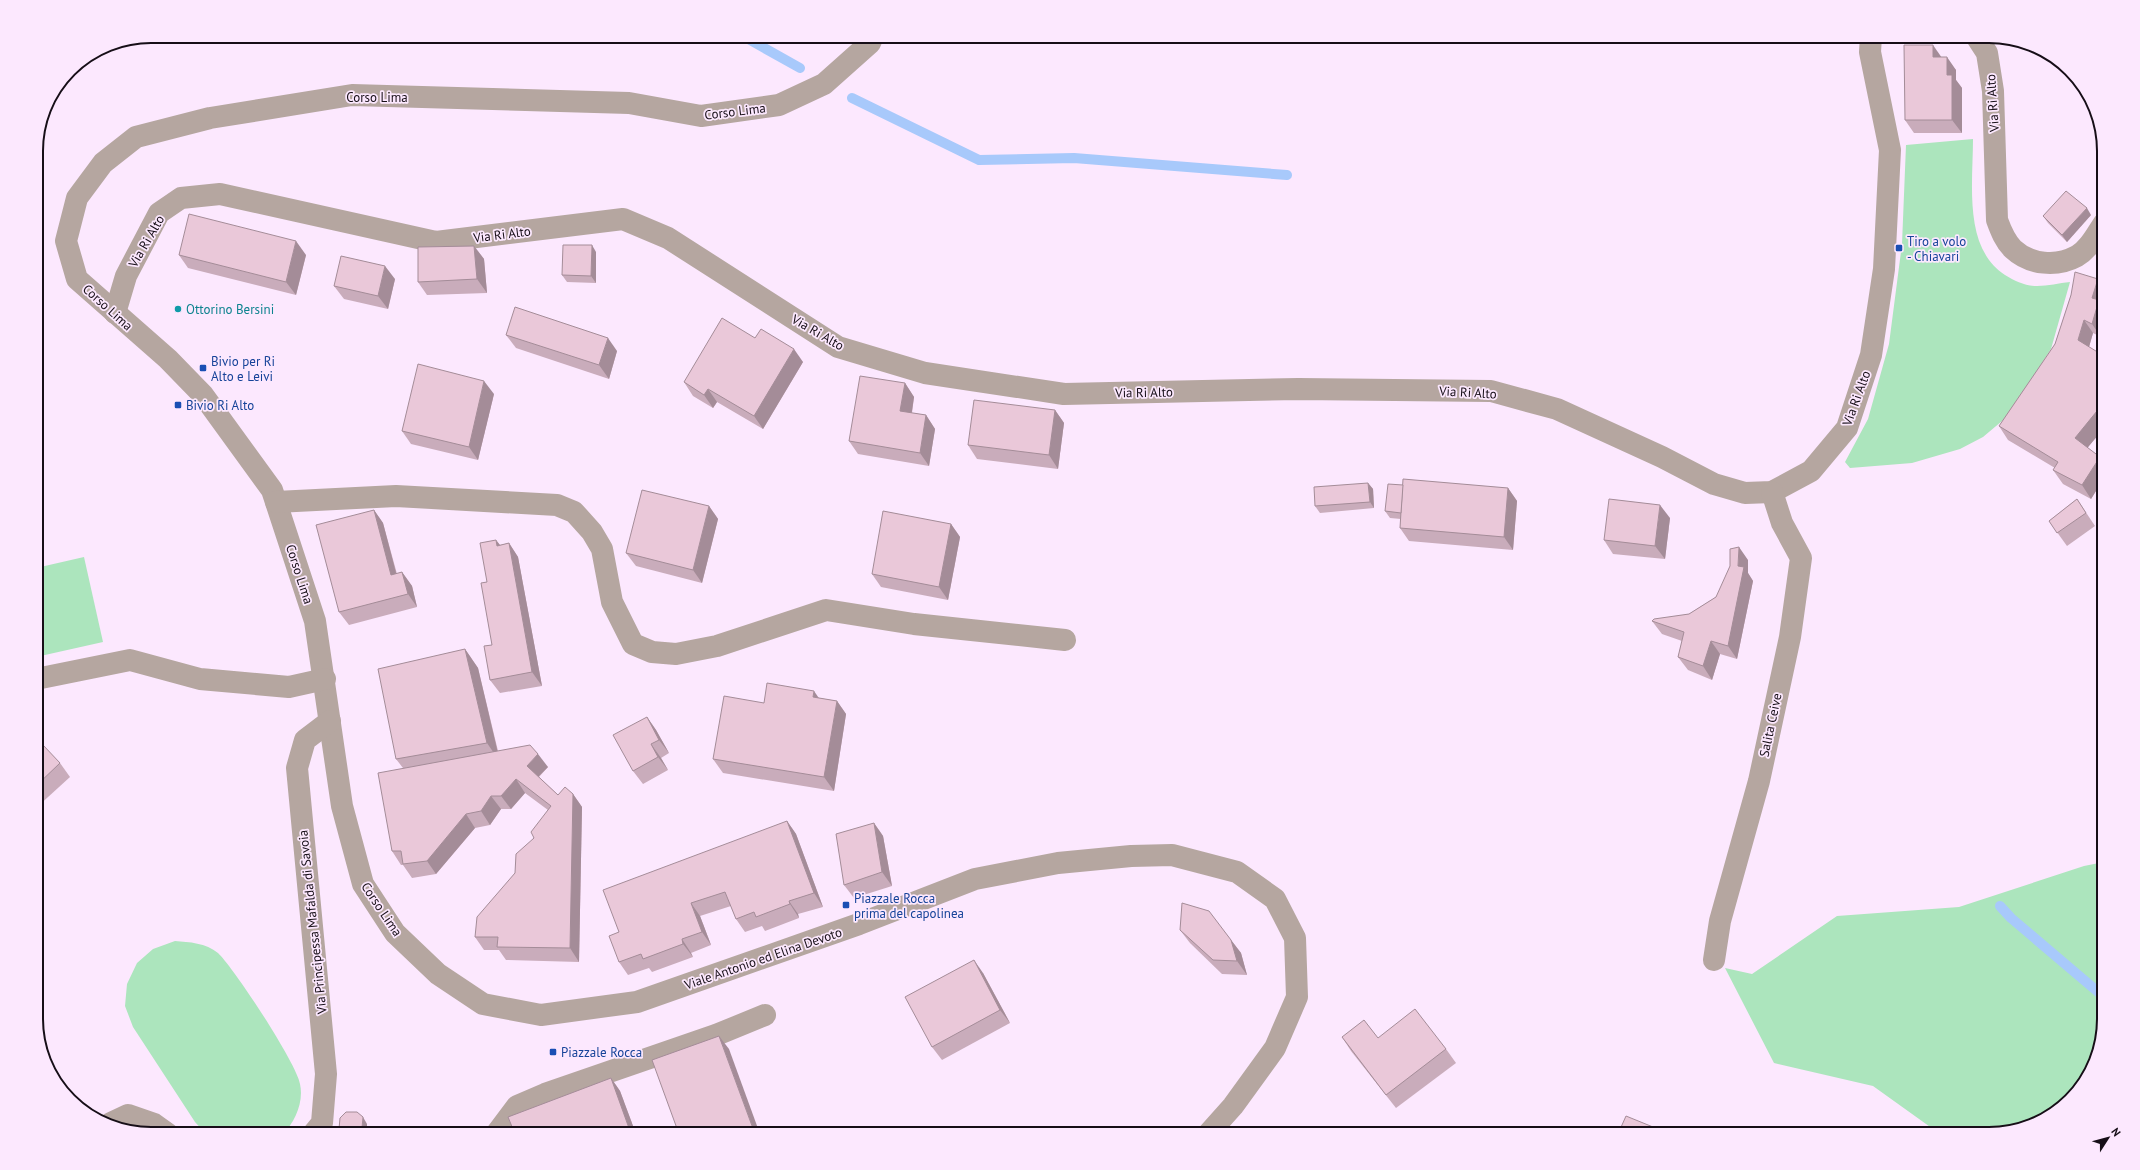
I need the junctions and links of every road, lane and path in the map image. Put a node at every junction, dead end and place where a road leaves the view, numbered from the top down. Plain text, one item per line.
1 (870, 43) edge
2 (1871, 43) edge
3 (1981, 43) edge
4 (2097, 234) edge
5 (115, 314) junction
6 (1772, 492) junction
7 (276, 502) junction
8 (1064, 640) dead end
9 (43, 678) edge
10 (324, 679) junction
11 (330, 721) junction
12 (1714, 960) dead end
13 (541, 1015) joint
14 (765, 1015) dead end
15 (116, 1121) edge
16 (158, 1127) edge
17 (319, 1127) edge
18 (501, 1127) edge
19 (1214, 1127) edge

1 - 5 street, Corso Lima
2 - 6 street, Via Ri Alto
3 - 4 street, Via Ri Alto
5 - 6 street, Via Ri Alto
5 - 7 street, Corso Lima
6 - 12 street, Salita Ceive
7 - 8 street
7 - 10 street, Corso Lima
9 - 10 street
10 - 11 street, Corso Lima
11 - 13 street, Corso Lima
11 - 17 street, Via Principessa Mafalda di Savoia
13 - 19 street, Viale Antonio ed Elina Devoto
14 - 18 street
15 - 16 street

